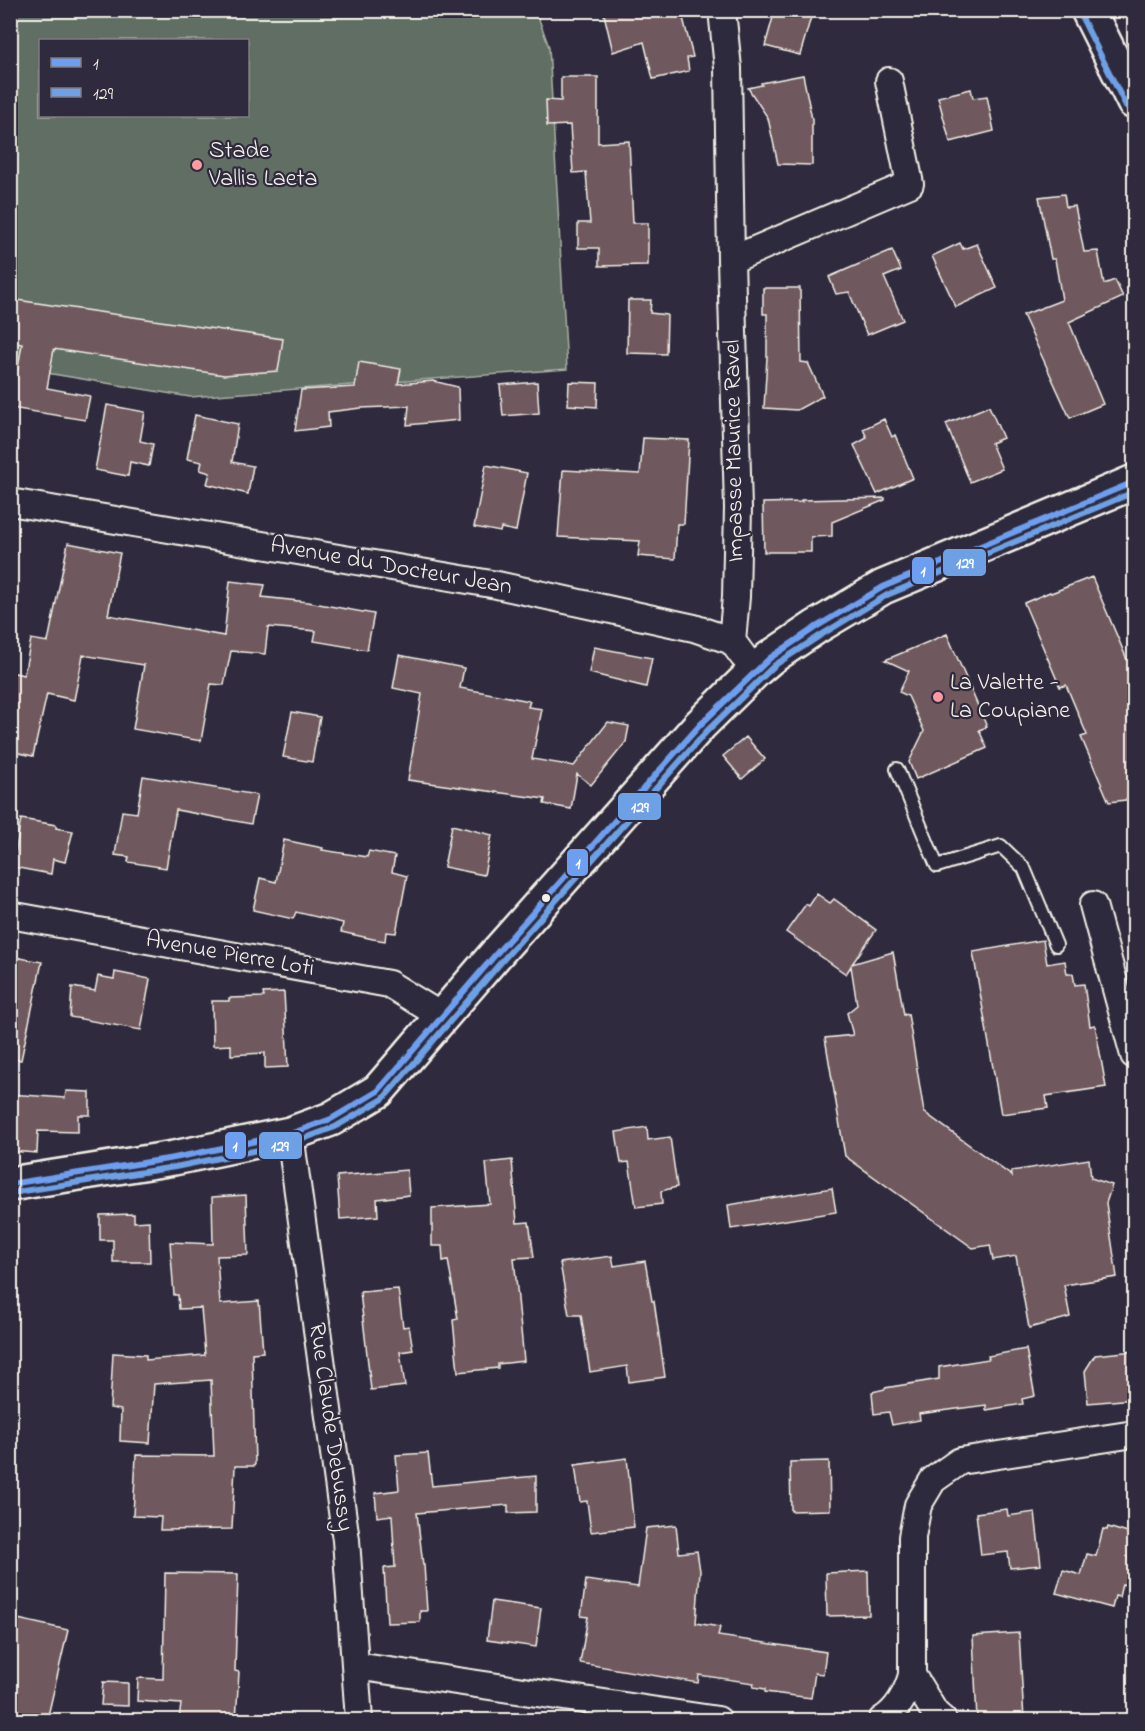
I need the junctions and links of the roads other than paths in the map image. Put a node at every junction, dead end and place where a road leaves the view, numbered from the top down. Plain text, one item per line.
1 (722, 10) edge
2 (1088, 10) edge
3 (889, 81) dead end
4 (1134, 102) edge
5 (731, 260) junction
6 (1134, 482) edge
7 (10, 502) edge
8 (732, 641) junction
9 (756, 670) junction
10 (897, 769) dead end
11 (1093, 905) dead end
12 (10, 915) edge
13 (1056, 945) dead end
14 (441, 1016) junction
15 (1134, 1055) edge
16 (290, 1134) junction
17 (10, 1184) edge
18 (1134, 1437) edge
19 (356, 1666) junction
20 (912, 1675) junction
21 (359, 1720) edge
22 (718, 1720) edge
23 (882, 1720) edge
24 (943, 1720) edge

1 - 5 street, Impasse Maurice Ravel
2 - 4 main road
3 - 5 street
5 - 8 street, Impasse Maurice Ravel
6 - 9 main road
7 - 8 street, Avenue du Docteur Jean
8 - 9 street
9 - 14 main road
10 - 13 lane
11 - 15 street
12 - 14 street, Avenue Pierre Loti
14 - 16 main road
16 - 17 main road
16 - 19 street, Rue Claude Debussy
18 - 20 street
19 - 21 street, Rue Claude Debussy
19 - 22 street
20 - 23 street
20 - 24 street

